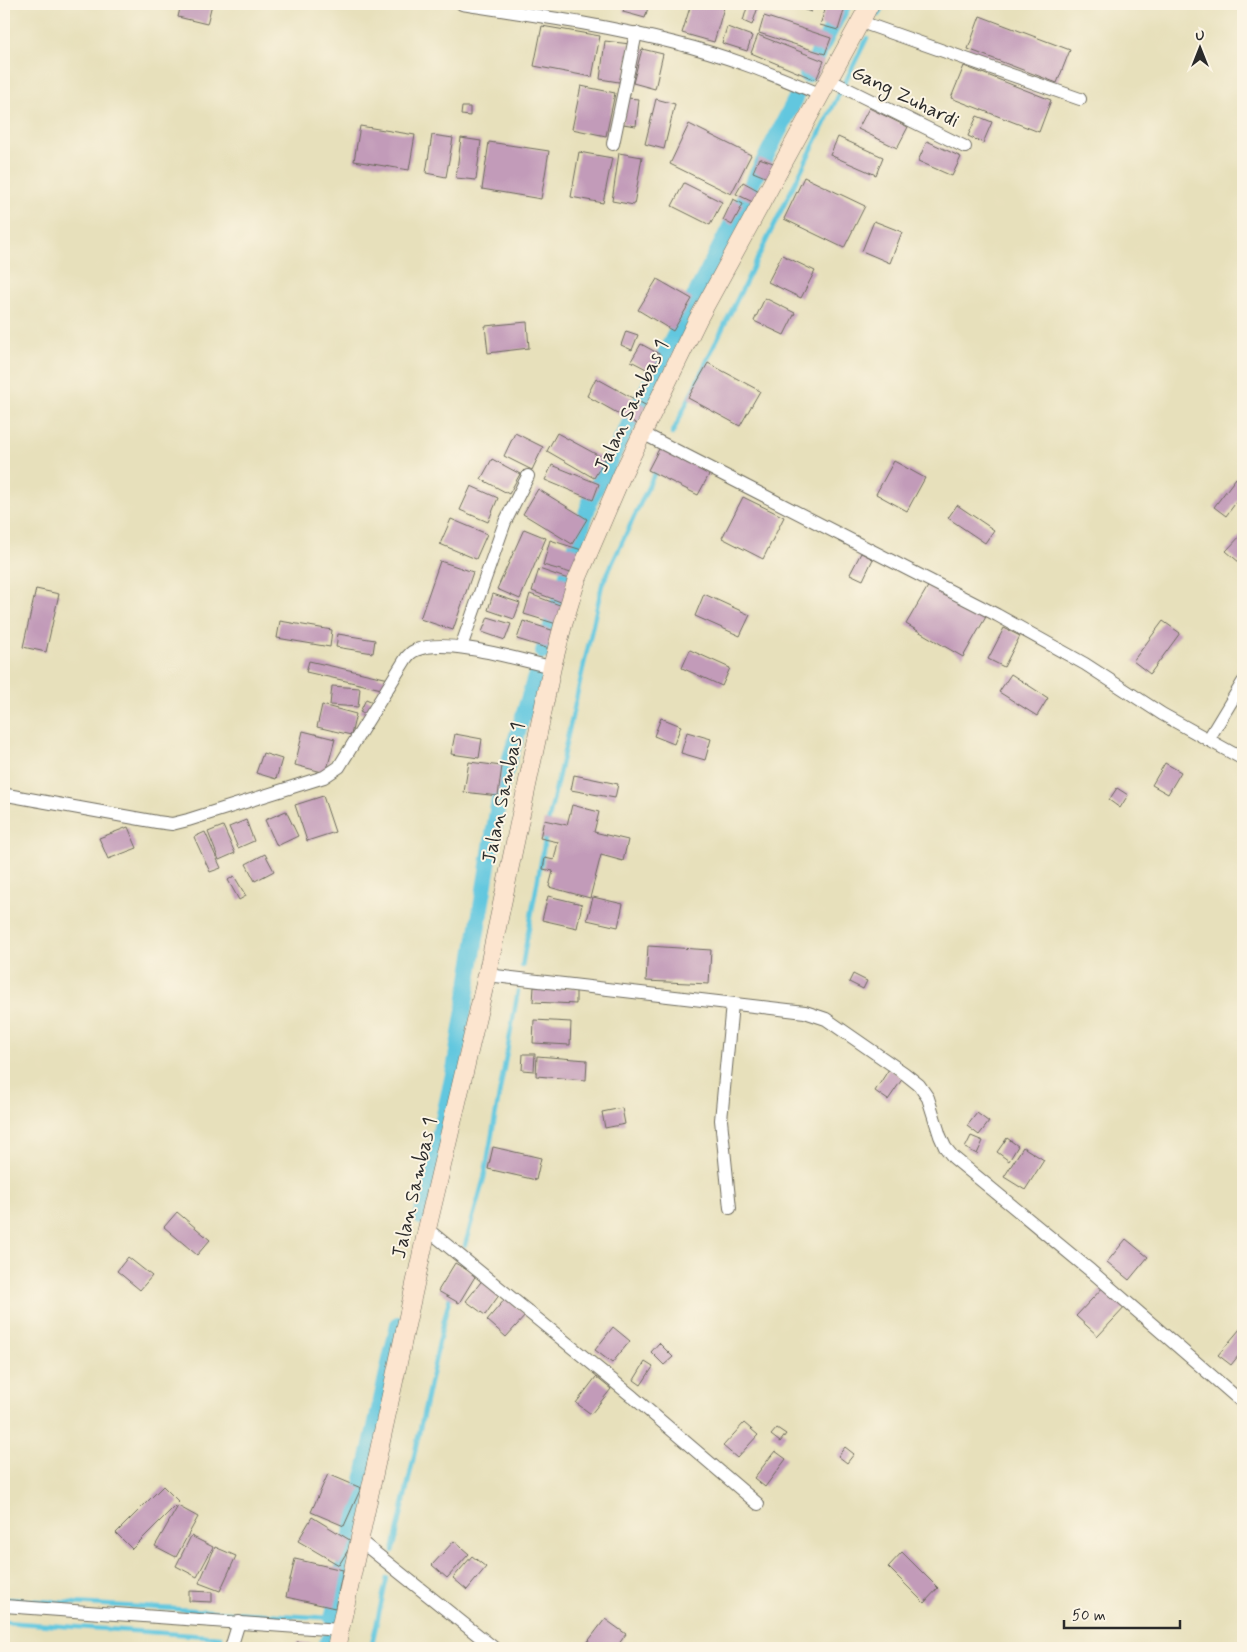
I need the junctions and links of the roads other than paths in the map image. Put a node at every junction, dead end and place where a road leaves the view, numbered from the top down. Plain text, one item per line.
1 (462, 4) edge
2 (870, 4) edge
3 (861, 22) junction
4 (636, 33) junction
5 (827, 85) junction
6 (1080, 99) dead end
7 (613, 144) dead end
8 (965, 147) dead end
9 (642, 433) junction
10 (528, 476) dead end
11 (461, 647) junction
12 (552, 667) junction
13 (1243, 682) edge
14 (1208, 740) junction
15 (1243, 759) edge
16 (8, 795) dead end
17 (487, 975) junction
18 (732, 1004) junction
19 (730, 1208) dead end
20 (427, 1229) junction
21 (1243, 1403) edge
22 (758, 1504) dead end
23 (359, 1540) junction
24 (4, 1606) edge
25 (239, 1622) junction
26 (340, 1630) junction
27 (231, 1648) edge
28 (336, 1648) edge
29 (494, 1648) edge

1 - 4 street, Gang Zuhardi
2 - 3 street, Jalan Sambas 1
3 - 5 street, Jalan Sambas 1
3 - 6 street
4 - 5 street, Gang Zuhardi
4 - 7 street
5 - 8 street, Gang Zuhardi
5 - 9 street, Jalan Sambas 1
9 - 12 street, Jalan Sambas 1
9 - 14 street
10 - 11 street
11 - 12 street
11 - 16 street
12 - 17 street, Jalan Sambas 1
13 - 14 street
14 - 15 street
17 - 18 street
17 - 20 street, Jalan Sambas 1
18 - 19 street
18 - 21 street
20 - 22 street
20 - 23 street, Jalan Sambas 1
23 - 26 street, Jalan Sambas 1
23 - 29 street
24 - 25 street
25 - 26 street
25 - 27 street
26 - 28 street, Jalan Sambas 1

